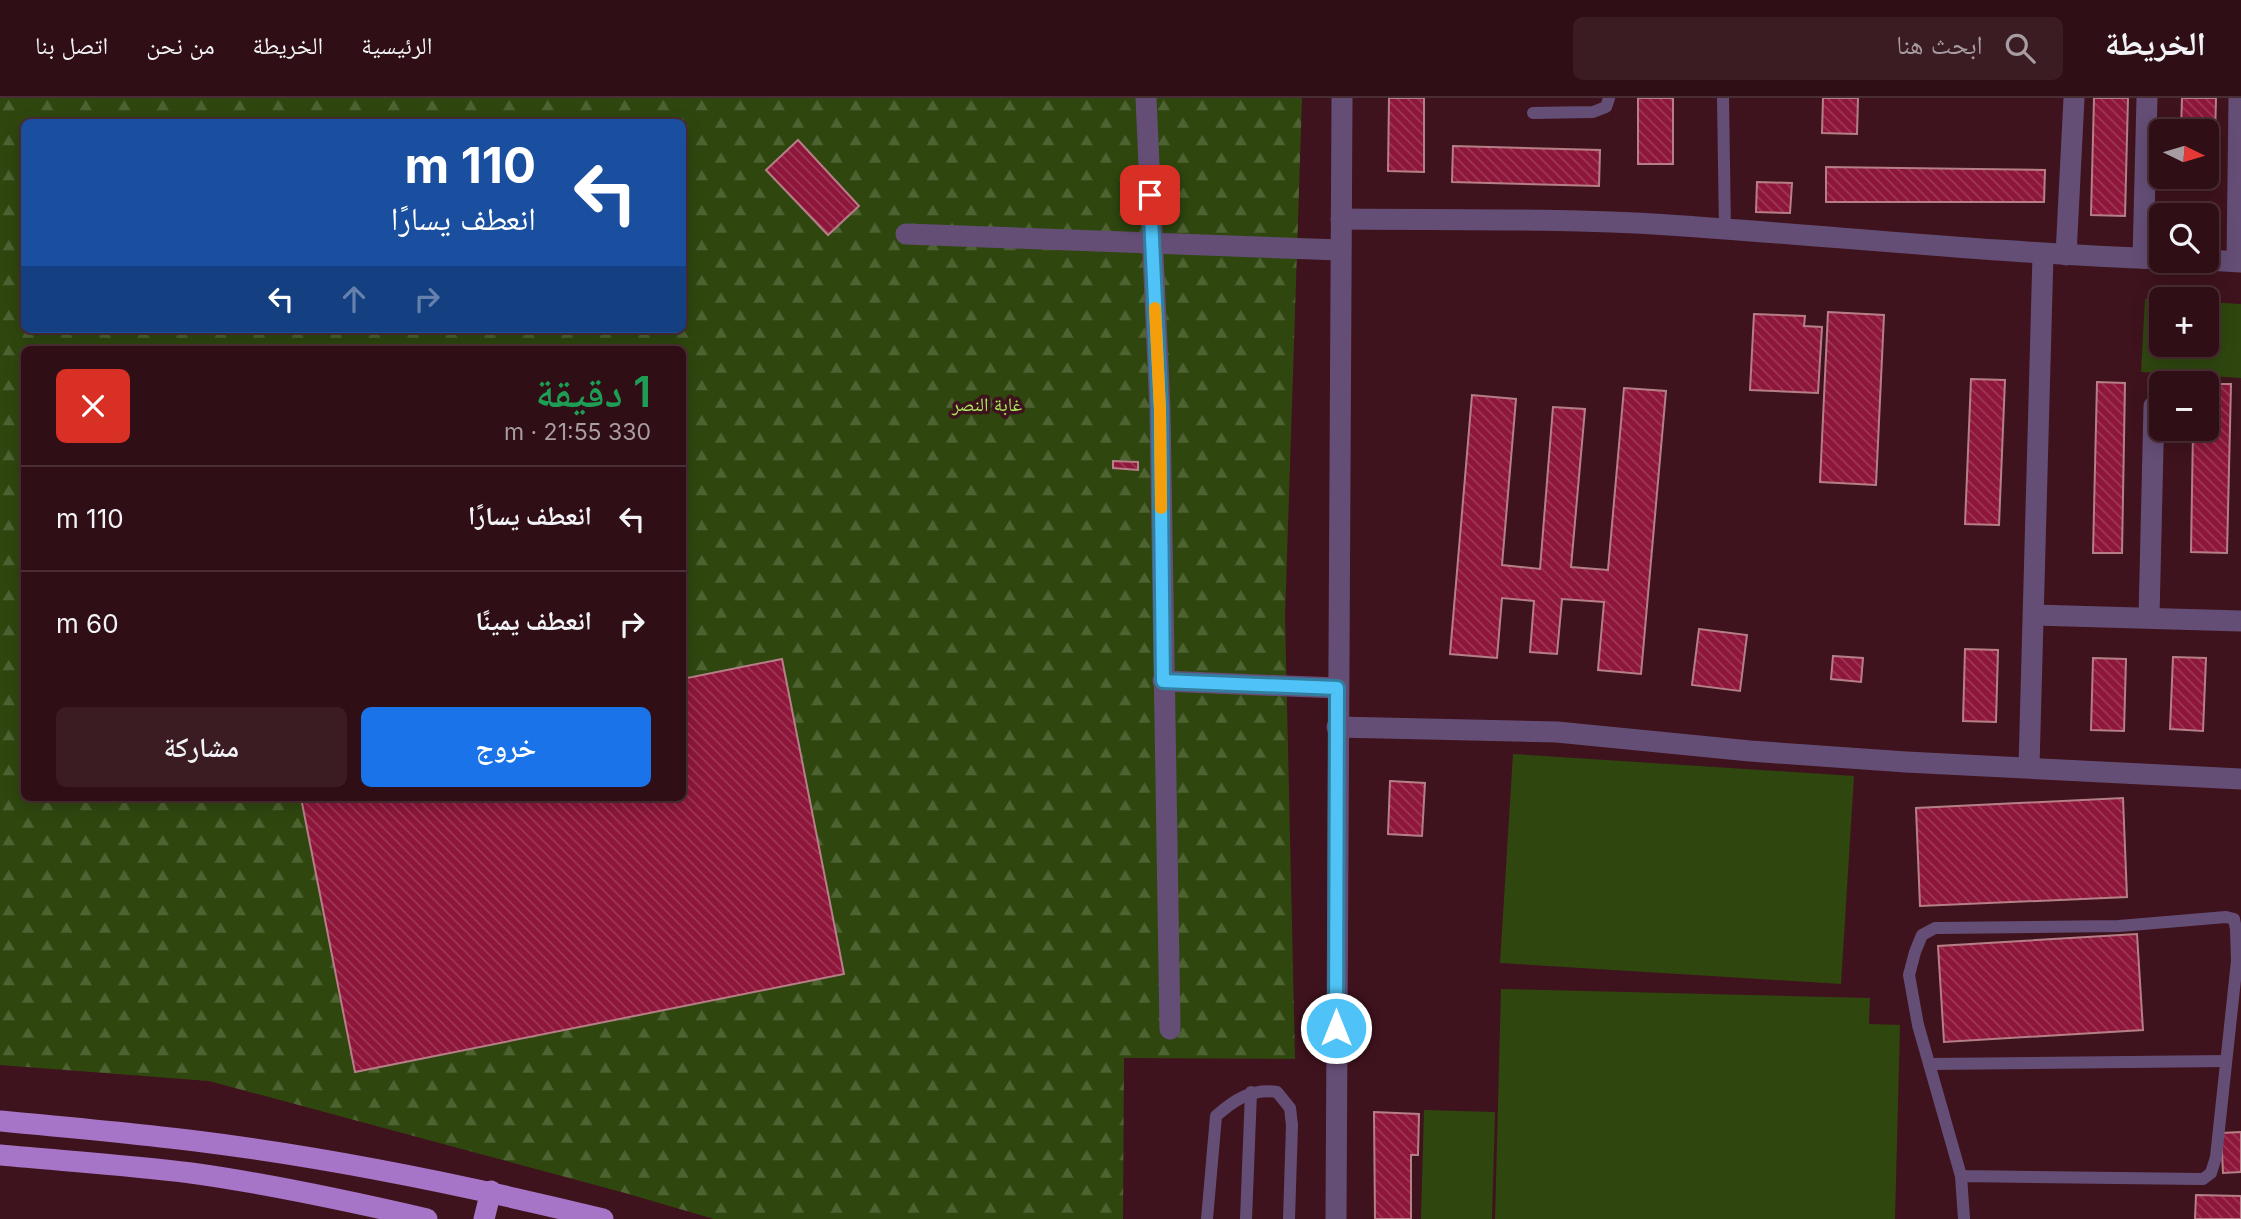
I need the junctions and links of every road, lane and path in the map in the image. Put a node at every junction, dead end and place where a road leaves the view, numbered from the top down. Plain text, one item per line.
1 (1146, 98) edge
2 (1342, 98) edge
3 (1609, 98) edge
4 (1723, 98) edge
5 (2074, 98) edge
6 (2147, 98) edge
7 (2240, 107) edge
8 (1532, 113) dead end
9 (2150, 203) edge
10 (1341, 219) junction
11 (1725, 229) junction
12 (906, 234) dead end
13 (1152, 244) junction
14 (1340, 250) junction
15 (2043, 254) junction
16 (2066, 255) junction
17 (2149, 259) edge
18 (2219, 261) edge
19 (2239, 262) edge
20 (2153, 441) edge
21 (2034, 615) junction
22 (2149, 617) junction
23 (2241, 621) edge
24 (1163, 681) junction
25 (1337, 688) junction
26 (1337, 727) junction
27 (2029, 767) junction
28 (2241, 779) edge
29 (1170, 1029) dead end
30 (2225, 1061) junction
31 (1929, 1064) junction
32 (1251, 1092) junction
33 (0, 1121) edge
34 (195, 1141) junction
35 (0, 1155) edge
36 (188, 1173) junction
37 (1961, 1176) junction
38 (491, 1191) junction
39 (427, 1219) edge
40 (484, 1219) edge
41 (603, 1219) edge
42 (1207, 1219) edge
43 (1246, 1219) edge
44 (1289, 1219) edge
45 (1336, 1219) edge
46 (1964, 1219) edge

1 - 13 street
2 - 10 street
3 - 8 lane
4 - 11 lane
5 - 16 street
6 - 9 street
7 - 19 street
10 - 11 street
10 - 14 street
11 - 15 street
12 - 13 street
13 - 14 street
13 - 24 street
14 - 25 street
15 - 16 street
15 - 21 street
16 - 17 street
18 - 19 street
20 - 22 street
21 - 22 street
21 - 27 street
22 - 23 street
24 - 25 street
24 - 29 street
25 - 26 street
26 - 27 street
26 - 45 street
27 - 28 street
30 - 31 lane
30 - 31 lane
30 - 37 lane
31 - 37 lane
32 - 42 lane
32 - 43 lane
32 - 44 lane
33 - 34 main road
34 - 36 main road
34 - 38 main road
35 - 36 main road
36 - 39 main road
37 - 46 lane
38 - 40 main road
38 - 41 main road

